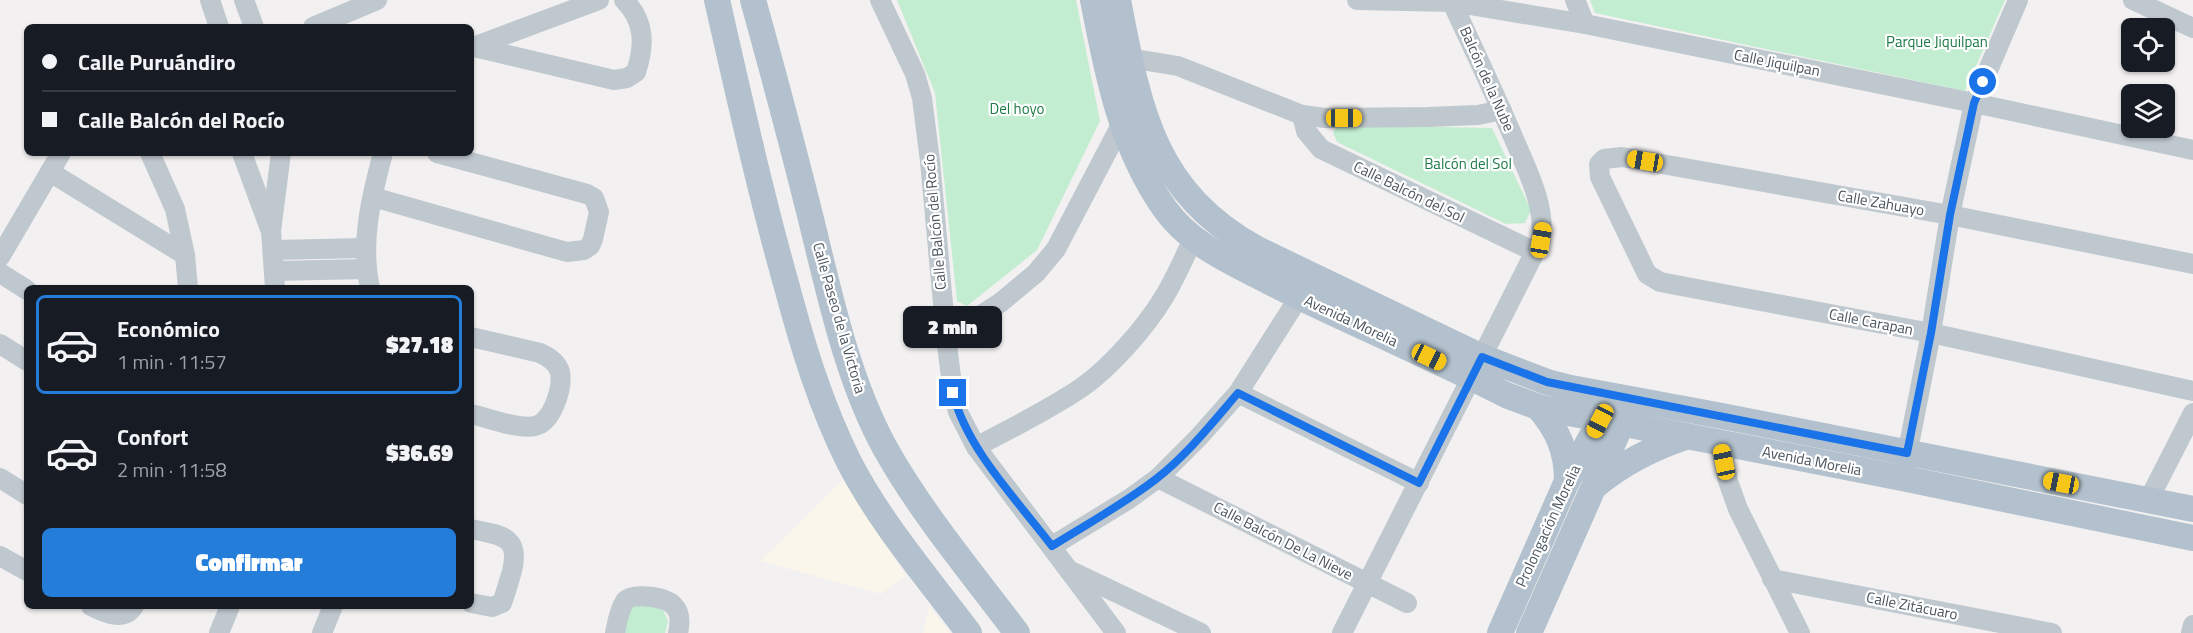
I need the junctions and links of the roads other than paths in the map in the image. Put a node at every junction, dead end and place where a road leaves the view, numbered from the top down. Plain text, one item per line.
1 (210, 0) edge
2 (244, 0) edge
3 (377, 0) edge
4 (599, 0) edge
5 (624, 0) edge
6 (717, 0) edge
7 (753, 0) edge
8 (880, 0) edge
9 (1093, 0) edge
10 (1118, 0) edge
11 (1358, 0) edge
12 (1575, 0) edge
13 (2018, 0) edge
14 (2133, 0) edge
15 (1452, 1) edge
16 (218, 24) edge
17 (253, 24) edge
18 (320, 24) edge
19 (1585, 24) junction
20 (2193, 28) edge
21 (474, 47) edge
22 (474, 47) edge
23 (1129, 58) junction
24 (1974, 103) junction
25 (1502, 110) junction
26 (1302, 115) junction
27 (1121, 125) junction
28 (2193, 150) edge
29 (59, 156) edge
30 (151, 156) edge
31 (243, 156) edge
32 (281, 156) edge
33 (382, 156) edge
34 (448, 156) edge
35 (50, 172) junction
36 (372, 196) junction
37 (1950, 215) junction
38 (1193, 239) junction
39 (272, 241) junction
40 (365, 248) junction
41 (1535, 252) junction
42 (185, 255) junction
43 (0, 257) edge
44 (2193, 264) edge
45 (0, 273) edge
46 (368, 278) edge
47 (275, 279) edge
48 (1653, 279) joint
49 (188, 285) edge
50 (24, 288) edge
51 (1299, 297) junction
52 (1931, 333) junction
53 (946, 337) junction
54 (474, 338) edge
55 (0, 344) edge
56 (24, 359) edge
57 (1477, 368) junction
58 (2193, 391) edge
59 (1238, 393) junction
60 (1539, 407) junction
61 (2193, 413) edge
62 (474, 415) edge
63 (1610, 423) junction
64 (1687, 436) junction
65 (1720, 443) junction
66 (976, 447) junction
67 (1907, 453) junction
68 (0, 478) edge
69 (1158, 478) junction
70 (1902, 478) junction
71 (1568, 482) junction
72 (1419, 483) junction
73 (1592, 488) junction
74 (24, 493) edge
75 (2149, 500) junction
76 (2193, 509) edge
77 (474, 530) edge
78 (2193, 538) edge
79 (1052, 546) junction
80 (0, 556) edge
81 (24, 569) edge
82 (1070, 571) junction
83 (1772, 579) junction
84 (1369, 584) junction
85 (1407, 603) dead end
86 (474, 604) edge
87 (98, 609) edge
88 (131, 609) edge
89 (229, 609) edge
90 (332, 609) edge
91 (2193, 626) edge
92 (219, 633) edge
93 (322, 633) edge
94 (615, 633) edge
95 (678, 633) edge
96 (969, 633) edge
97 (1017, 633) edge
98 (1116, 633) edge
99 (1201, 633) edge
100 (1342, 633) edge
101 (1500, 633) edge
102 (1529, 633) edge
103 (1800, 633) edge
104 (2052, 633) edge
105 (2192, 633) edge

1 - 16 street
2 - 17 street
3 - 18 street
4 - 21 street
5 - 22 street
6 - 96 main road
7 - 97 main road, Calle Paseo de la Victoria
8 - 53 street, Calle Balcón del Rocío
9 - 27 main road, Avenida Morelia
10 - 23 main road, Avenida Morelia
11 - 15 street, Calle Jiquilpan
12 - 19 street
13 - 24 street
14 - 20 street
15 - 19 street, Calle Jiquilpan
15 - 25 street, Balcón de la Nube
19 - 24 street, Calle Jiquilpan
23 - 26 street
23 - 57 main road, Avenida Morelia
24 - 28 street, Calle Jiquilpan
24 - 37 street
25 - 26 street
25 - 41 street, Balcón de la Nube
26 - 41 street, Calle Balcón del Sol
27 - 38 main road, Avenida Morelia
27 - 53 street
29 - 35 street
30 - 42 street
31 - 39 street
32 - 39 street
33 - 36 street
34 - 36 street
35 - 42 street
35 - 43 street
36 - 40 street
37 - 44 street, Calle Zahuayo
37 - 48 street, Calle Zahuayo
37 - 52 street
38 - 51 main road, Avenida Morelia
38 - 66 street
39 - 40 street
39 - 47 street
40 - 46 street
41 - 57 street, Balcón de la Nube
42 - 49 street
45 - 50 street
46 - 47 street
48 - 52 street, Calle Carapan
51 - 57 main road, Avenida Morelia
51 - 59 street
52 - 58 street, Calle Carapan
52 - 67 street
53 - 66 street, Calle Balcón del Rocío
54 - 62 street
55 - 56 street
57 - 60 main road, Avenida Morelia
57 - 67 main road, Avenida Morelia
57 - 72 street, Balcón de la Nube
59 - 69 street
59 - 72 street
60 - 63 main road, Avenida Morelia
60 - 71 main road
61 - 75 street
63 - 64 main road, Avenida Morelia
63 - 71 main road, Prolongación Morelia
63 - 73 main road, Prolongación Morelia
64 - 65 main road, Avenida Morelia
64 - 73 main road
65 - 70 main road, Avenida Morelia
65 - 83 street
66 - 79 street, Calle Balcón del Rocío
67 - 70 street
67 - 75 main road, Avenida Morelia
68 - 74 street
69 - 79 street
69 - 84 street, Calle Balcón De La Nieve
70 - 78 main road, Avenida Morelia
71 - 101 main road, Prolongación Morelia
72 - 84 street, Balcón de la Nube
73 - 102 main road, Prolongación Morelia
75 - 76 main road, Avenida Morelia
77 - 86 street
79 - 82 street, Calle Balcón del Rocío
80 - 81 street
82 - 98 street
82 - 99 street
83 - 103 street
83 - 104 street, Calle Zitácuaro
84 - 85 street, Calle Balcón De La Nieve
84 - 100 street, Balcón de la Nube
87 - 88 street
89 - 92 street
90 - 93 street
91 - 105 street
94 - 95 street

